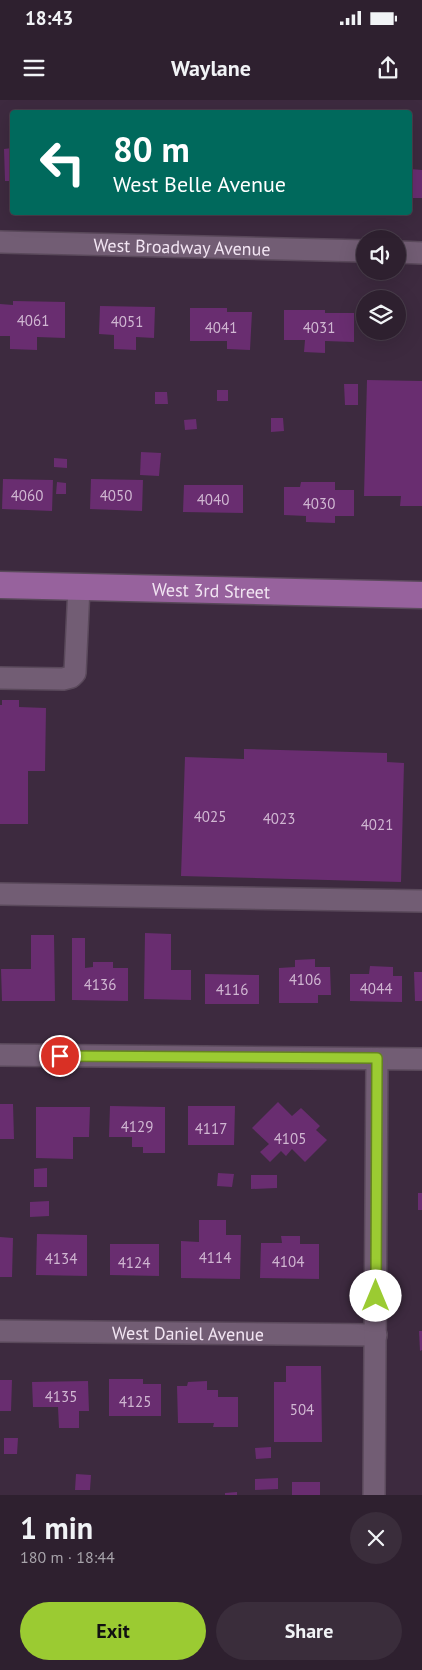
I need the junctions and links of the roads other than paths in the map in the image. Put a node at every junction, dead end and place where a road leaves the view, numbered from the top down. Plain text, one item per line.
1 (0, 242) edge
2 (356, 251) edge
3 (406, 252) edge
4 (422, 253) edge
5 (0, 584) edge
6 (80, 586) junction
7 (422, 595) edge
8 (0, 678) edge
9 (0, 894) edge
10 (422, 901) edge
11 (0, 1055) edge
12 (377, 1058) junction
13 (422, 1059) edge
14 (0, 1331) edge
15 (376, 1335) junction
16 (374, 1495) edge

1 - 2 street, West Broadway Avenue
3 - 4 street
5 - 6 main road, West 3rd Street
6 - 7 main road, West 3rd Street
6 - 8 street
9 - 10 street
11 - 12 street
12 - 13 street
12 - 15 street
14 - 15 street, West Daniel Avenue
15 - 16 street

